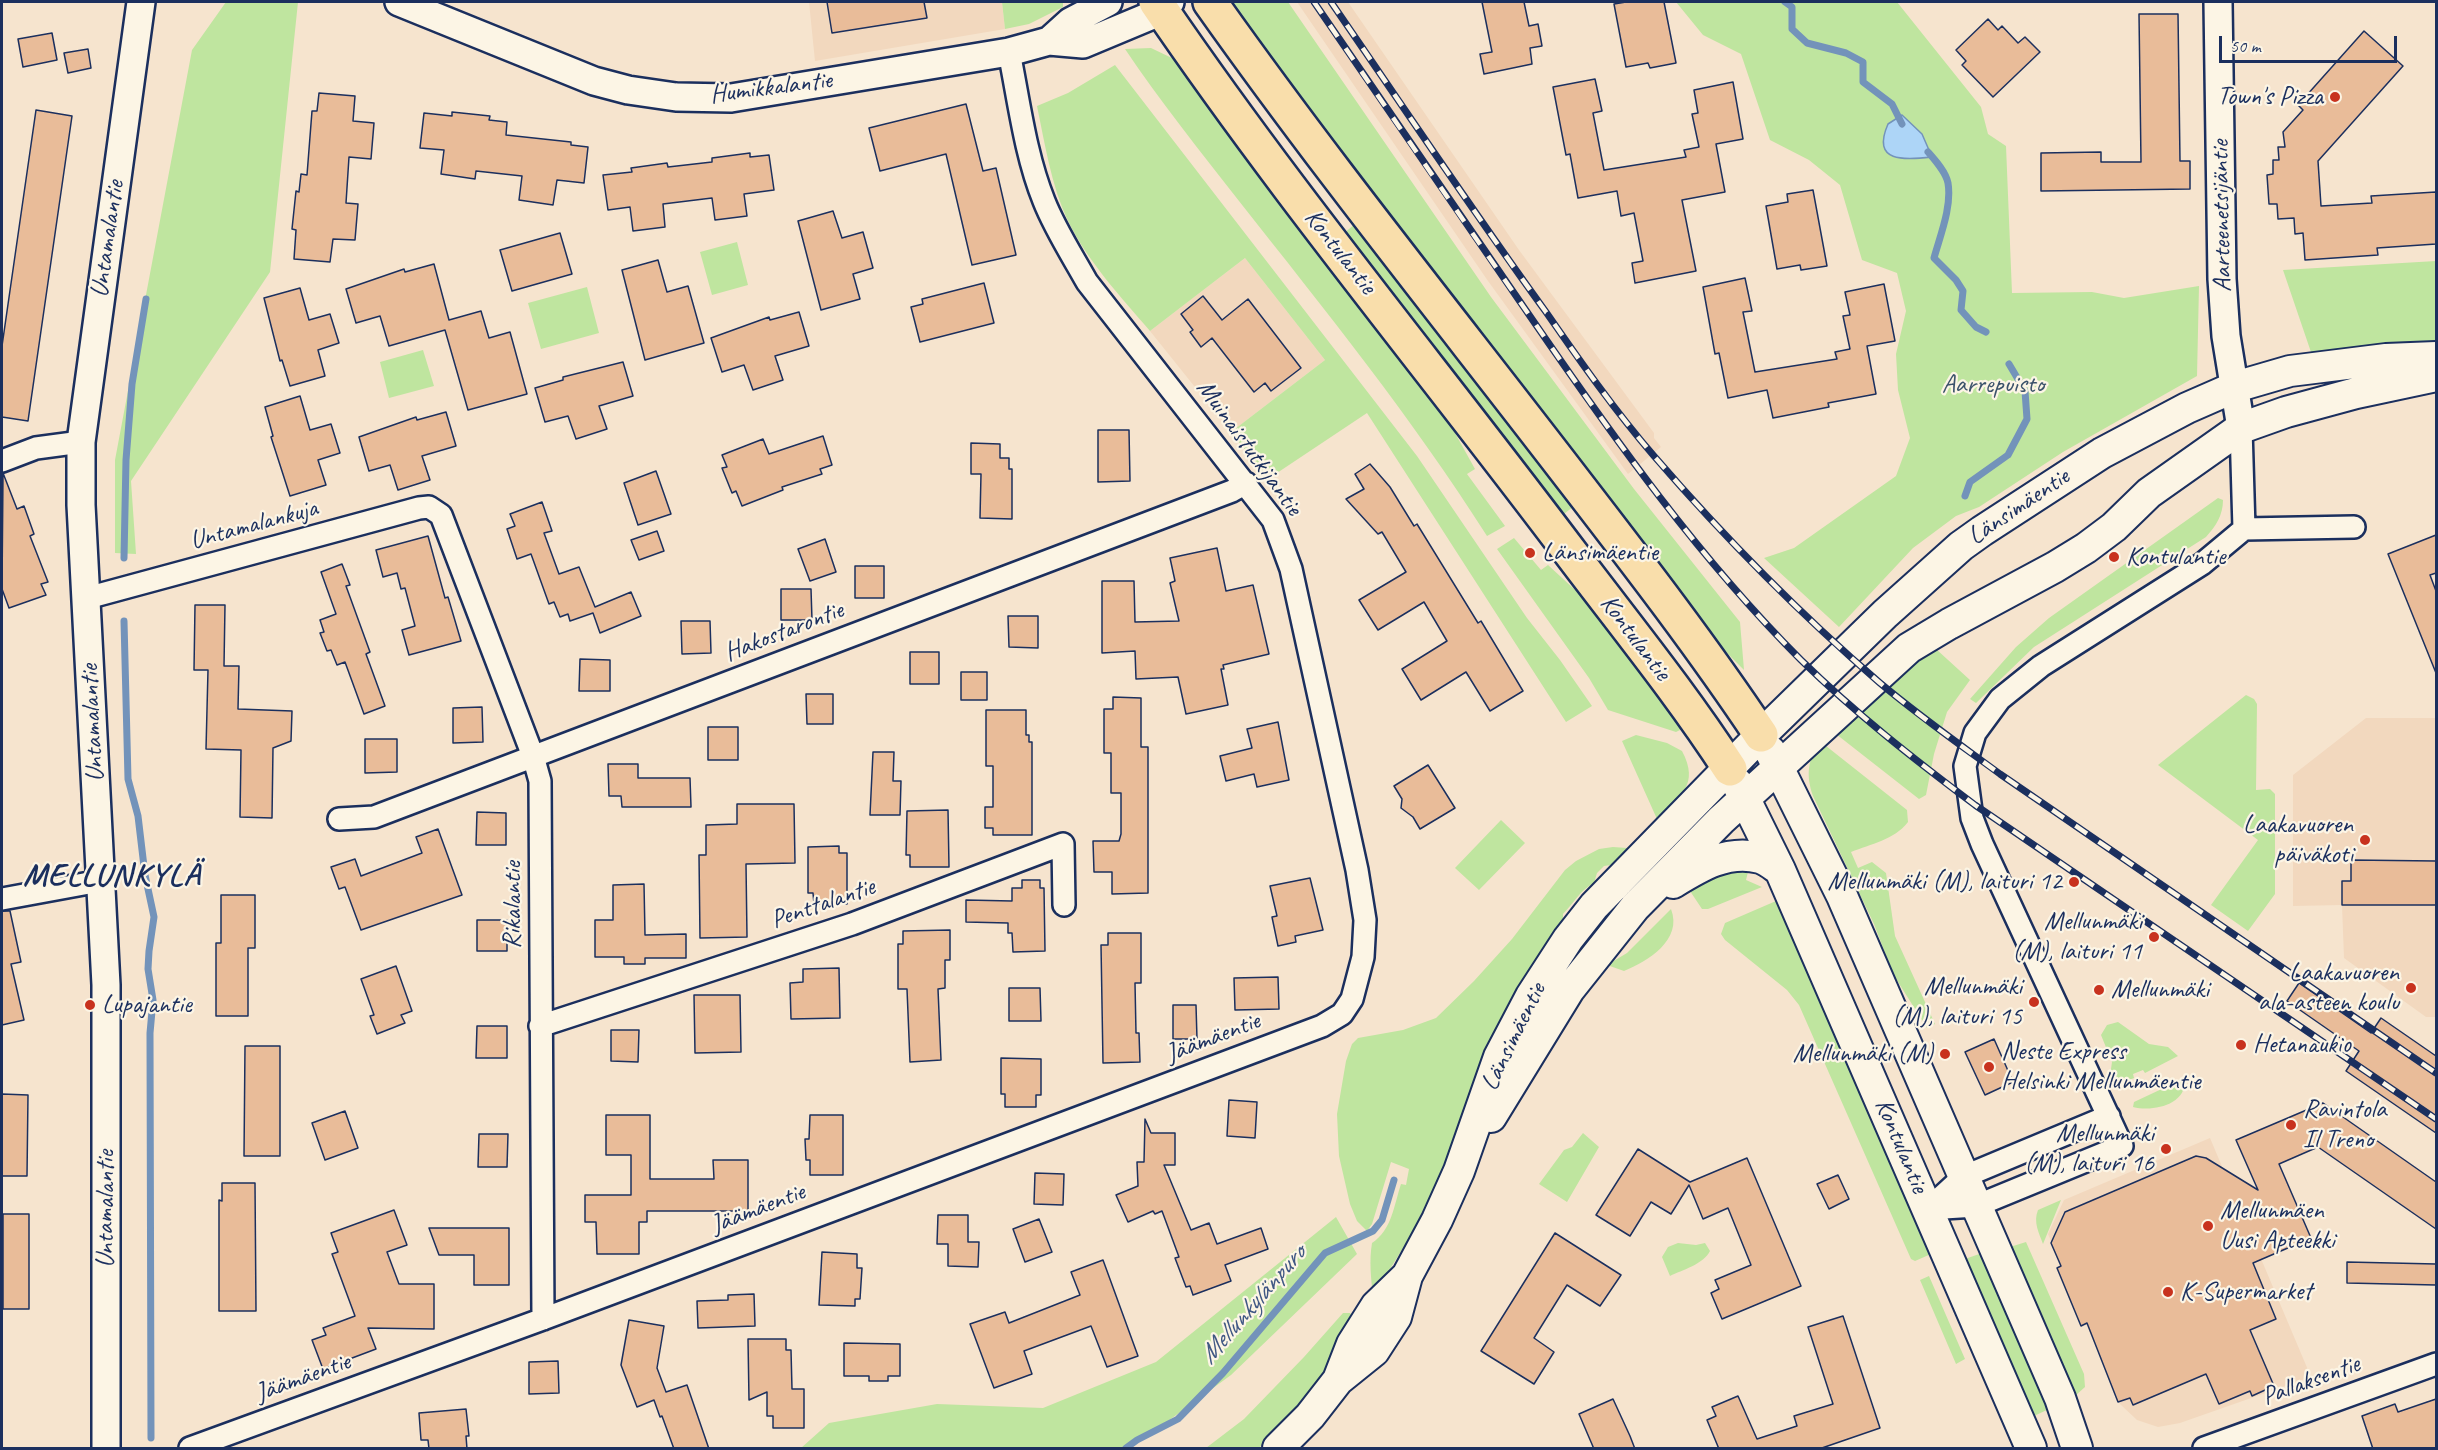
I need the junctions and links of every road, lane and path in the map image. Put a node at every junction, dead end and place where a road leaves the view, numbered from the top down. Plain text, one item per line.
1 (141, 2) edge
2 (402, 2) edge
3 (1108, 2) edge
4 (1210, 2) edge
5 (2218, 2) edge
6 (1163, 5) edge
7 (1049, 41) junction
8 (1009, 52) junction
9 (2436, 357) edge
10 (2436, 376) edge
11 (2235, 387) junction
12 (2241, 428) junction
13 (81, 442) junction
14 (2, 461) edge
15 (1246, 483) junction
16 (436, 510) joint
17 (2354, 527) dead end
18 (2244, 529) junction
19 (87, 598) junction
20 (1761, 735) junction
21 (533, 756) junction
22 (1779, 768) junction
23 (1730, 769) junction
24 (1746, 799) junction
25 (339, 819) dead end
26 (1780, 870) junction
27 (100, 880) junction
28 (2, 898) edge
29 (1064, 905) dead end
30 (1635, 907) junction
31 (1342, 1014) joint
32 (540, 1026) junction
33 (2109, 1116) junction
34 (1459, 1171) junction
35 (1964, 1177) junction
36 (1976, 1206) junction
37 (1928, 1209) junction
38 (543, 1319) junction
39 (2436, 1364) edge
40 (105, 1449) edge
41 (190, 1449) edge
42 (1278, 1449) edge
43 (2031, 1449) edge
44 (2076, 1449) edge
45 (2204, 1449) edge

1 - 13 street, Untamalantie
2 - 8 street, Humikkalantie
3 - 7 street, Humikkalantie
4 - 20 main road, Kontulantie
5 - 11 street, Aarteenetsijäntie
6 - 7 street, Humikkalantie
6 - 23 main road, Kontulantie
7 - 8 street, Humikkalantie
8 - 15 street, Muinaistutkijantie
9 - 11 main road, Länsimäentie
10 - 12 main road, Länsimäentie
11 - 12 street, Aarteenetsijäntie
11 - 20 main road, Länsimäentie
12 - 18 street
12 - 22 main road, Länsimäentie
13 - 14 street
13 - 19 street, Untamalantie
15 - 21 street, Hakostarontie
15 - 31 street, Muinaistutkijantie
16 - 19 street, Untamalankuja
16 - 21 street, Rikalantie
17 - 18 street
18 - 33 street
19 - 27 street, Untamalantie
20 - 22 main road, Kontulantie
20 - 23 main road, Länsimäentie
21 - 25 street, Hakostarontie
21 - 32 street, Rikalantie
22 - 24 main road, Länsimäentie
22 - 35 main road, Kontulantie
23 - 24 main road, Kontulantie
23 - 34 main road, Länsimäentie
24 - 26 main road, Kontulantie
24 - 30 main road, Länsimäentie
26 - 30 main road
26 - 37 main road, Kontulantie
27 - 28 street
27 - 40 street, Untamalantie
29 - 32 street, Penttalantie
30 - 34 main road, Länsimäentie
31 - 38 street, Jäämäentie
32 - 38 street, Rikalantie
33 - 35 street
33 - 36 street
34 - 42 main road, Länsimäentie
35 - 36 main road, Kontulantie
35 - 37 street
36 - 37 street
36 - 44 main road, Kontulantie
37 - 43 main road, Kontulantie
38 - 41 street, Jäämäentie
39 - 45 street, Pallaksentie

